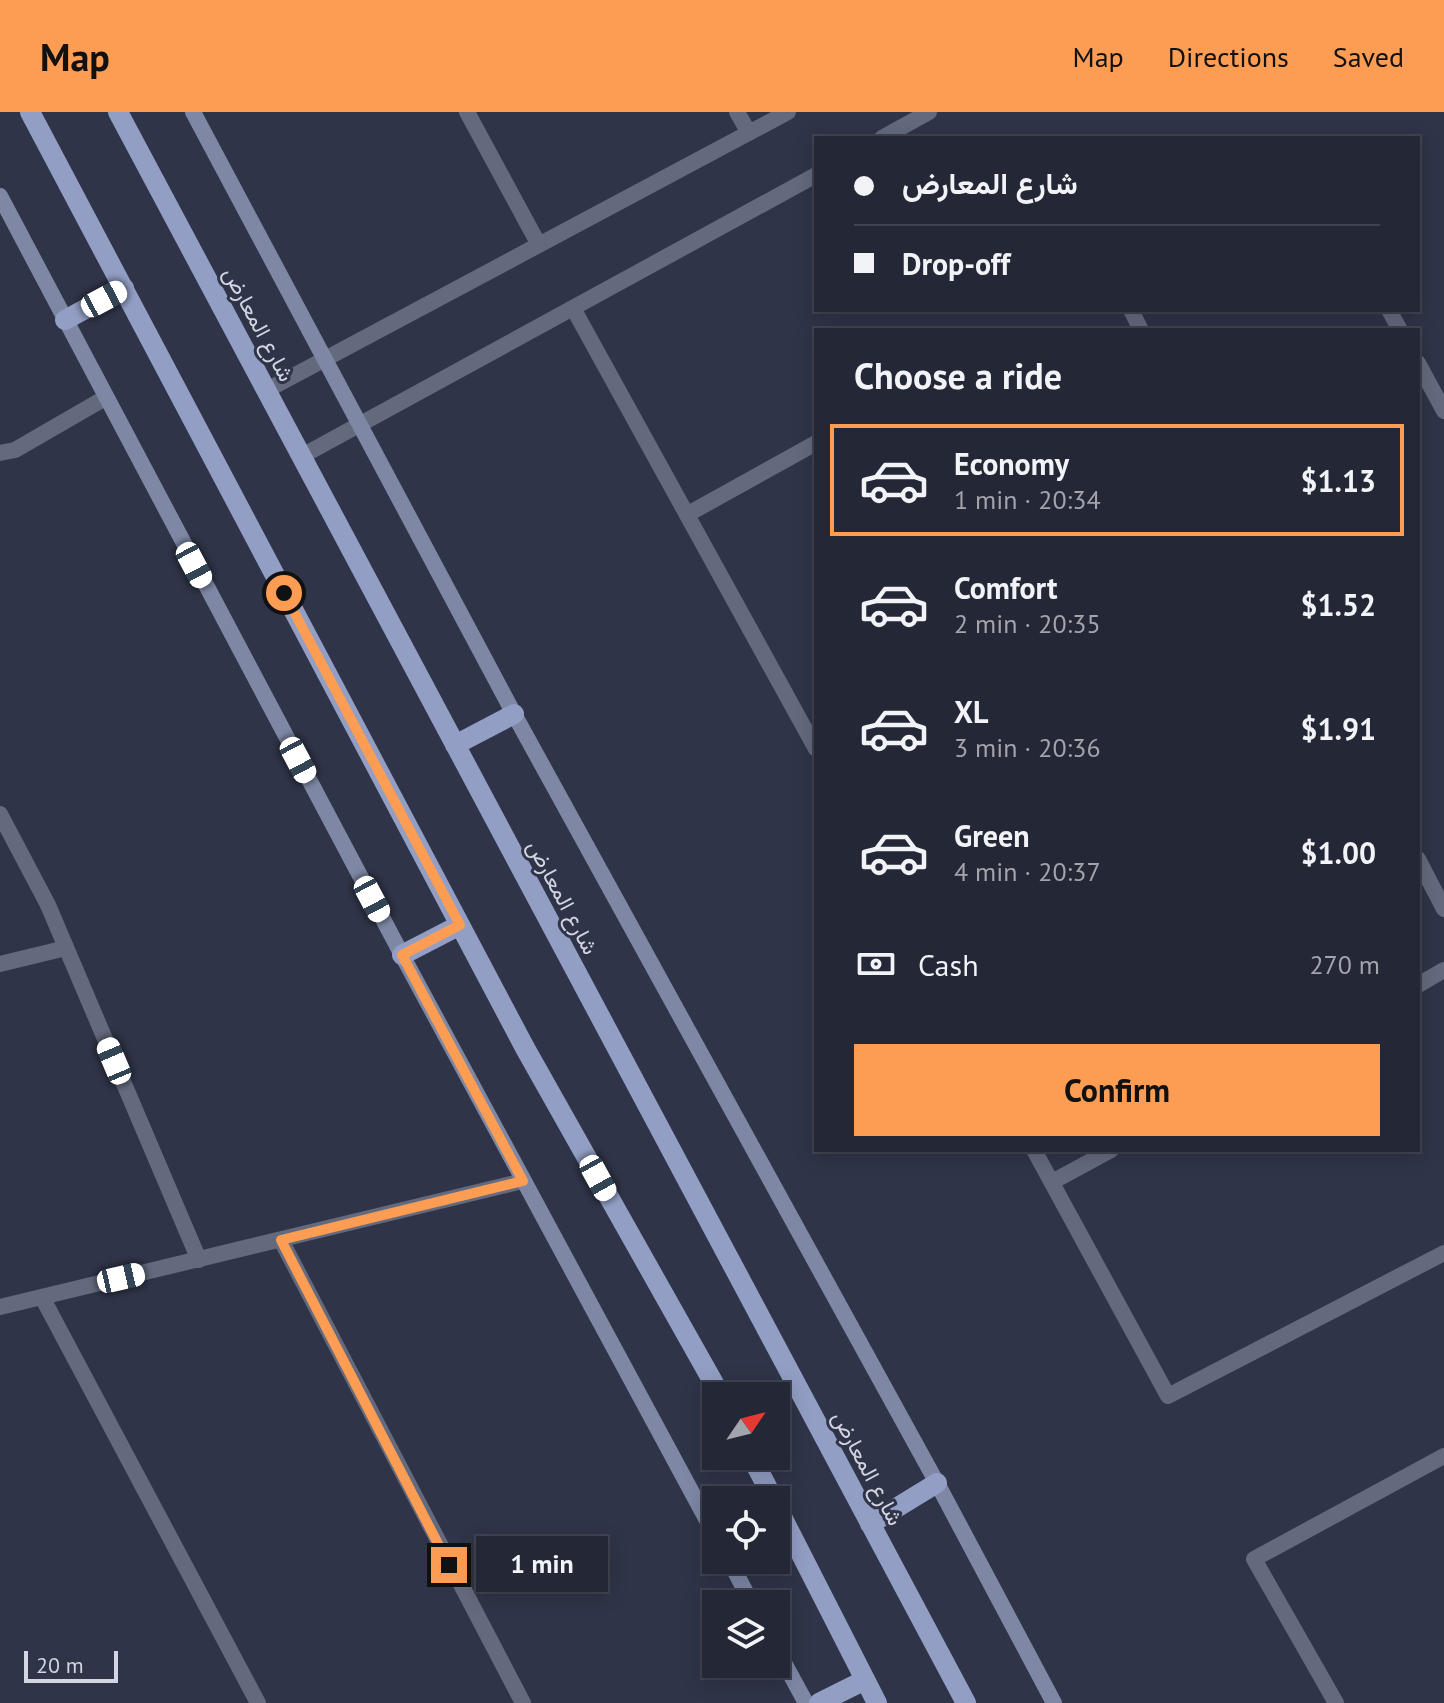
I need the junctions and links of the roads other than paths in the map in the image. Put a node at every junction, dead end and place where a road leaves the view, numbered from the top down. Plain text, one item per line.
1 (30, 112) edge
2 (118, 112) edge
3 (193, 112) edge
4 (467, 112) edge
5 (737, 112) edge
6 (788, 112) edge
7 (929, 112) edge
8 (749, 133) junction
9 (886, 136) edge
10 (814, 176) edge
11 (1, 201) edge
12 (539, 245) junction
13 (124, 288) junction
14 (573, 308) junction
15 (65, 320) junction
16 (324, 359) junction
17 (1420, 367) edge
18 (267, 390) junction
19 (105, 398) junction
20 (1444, 411) edge
21 (359, 424) junction
22 (814, 444) edge
23 (0, 453) edge
24 (302, 456) junction
25 (688, 514) junction
26 (514, 714) junction
27 (455, 745) junction
28 (814, 745) edge
29 (0, 814) edge
30 (1420, 863) edge
31 (1444, 909) edge
32 (460, 925) junction
33 (66, 948) junction
34 (402, 955) junction
35 (0, 964) edge
36 (1444, 970) edge
37 (1420, 984) edge
38 (1035, 1152) edge
39 (1107, 1152) edge
40 (523, 1181) junction
41 (1052, 1182) junction
42 (281, 1240) junction
43 (1444, 1253) edge
44 (199, 1260) junction
45 (42, 1297) junction
46 (0, 1307) edge
47 (713, 1382) edge
48 (1444, 1456) edge
49 (937, 1483) junction
50 (702, 1511) edge
51 (870, 1524) junction
52 (790, 1532) edge
53 (790, 1674) edge
54 (865, 1680) junction
55 (258, 1703) edge
56 (523, 1703) edge
57 (806, 1703) edge
58 (819, 1703) edge
59 (877, 1703) edge
60 (966, 1703) edge
61 (1054, 1703) edge
62 (1336, 1703) edge

1 - 13 main road
2 - 18 main road, شارع المعارض
3 - 16 main road
4 - 12 street
5 - 8 street
6 - 8 street
7 - 9 street
8 - 12 street
10 - 14 street
11 - 15 main road
12 - 16 street
13 - 15 main road
13 - 32 main road
14 - 21 street
14 - 25 street
15 - 19 main road
16 - 18 street
16 - 21 main road
17 - 20 street
18 - 24 main road, شارع المعارض
19 - 23 street
19 - 34 main road
21 - 24 street
21 - 26 main road
22 - 25 street
24 - 27 main road, شارع المعارض
25 - 28 street
26 - 27 main road
26 - 49 main road
27 - 51 main road, شارع المعارض
29 - 33 street
30 - 31 street
32 - 34 main road
32 - 47 main road
33 - 35 street
33 - 44 street
34 - 40 main road
36 - 37 street
38 - 41 street
39 - 41 street
40 - 42 street
40 - 50 main road
41 - 43 street
42 - 44 street
42 - 56 street
44 - 45 street
45 - 46 street
45 - 55 street
48 - 62 street
49 - 51 main road
49 - 61 main road
51 - 60 main road, شارع المعارض
52 - 54 main road
53 - 57 main road
54 - 58 main road
54 - 59 main road

